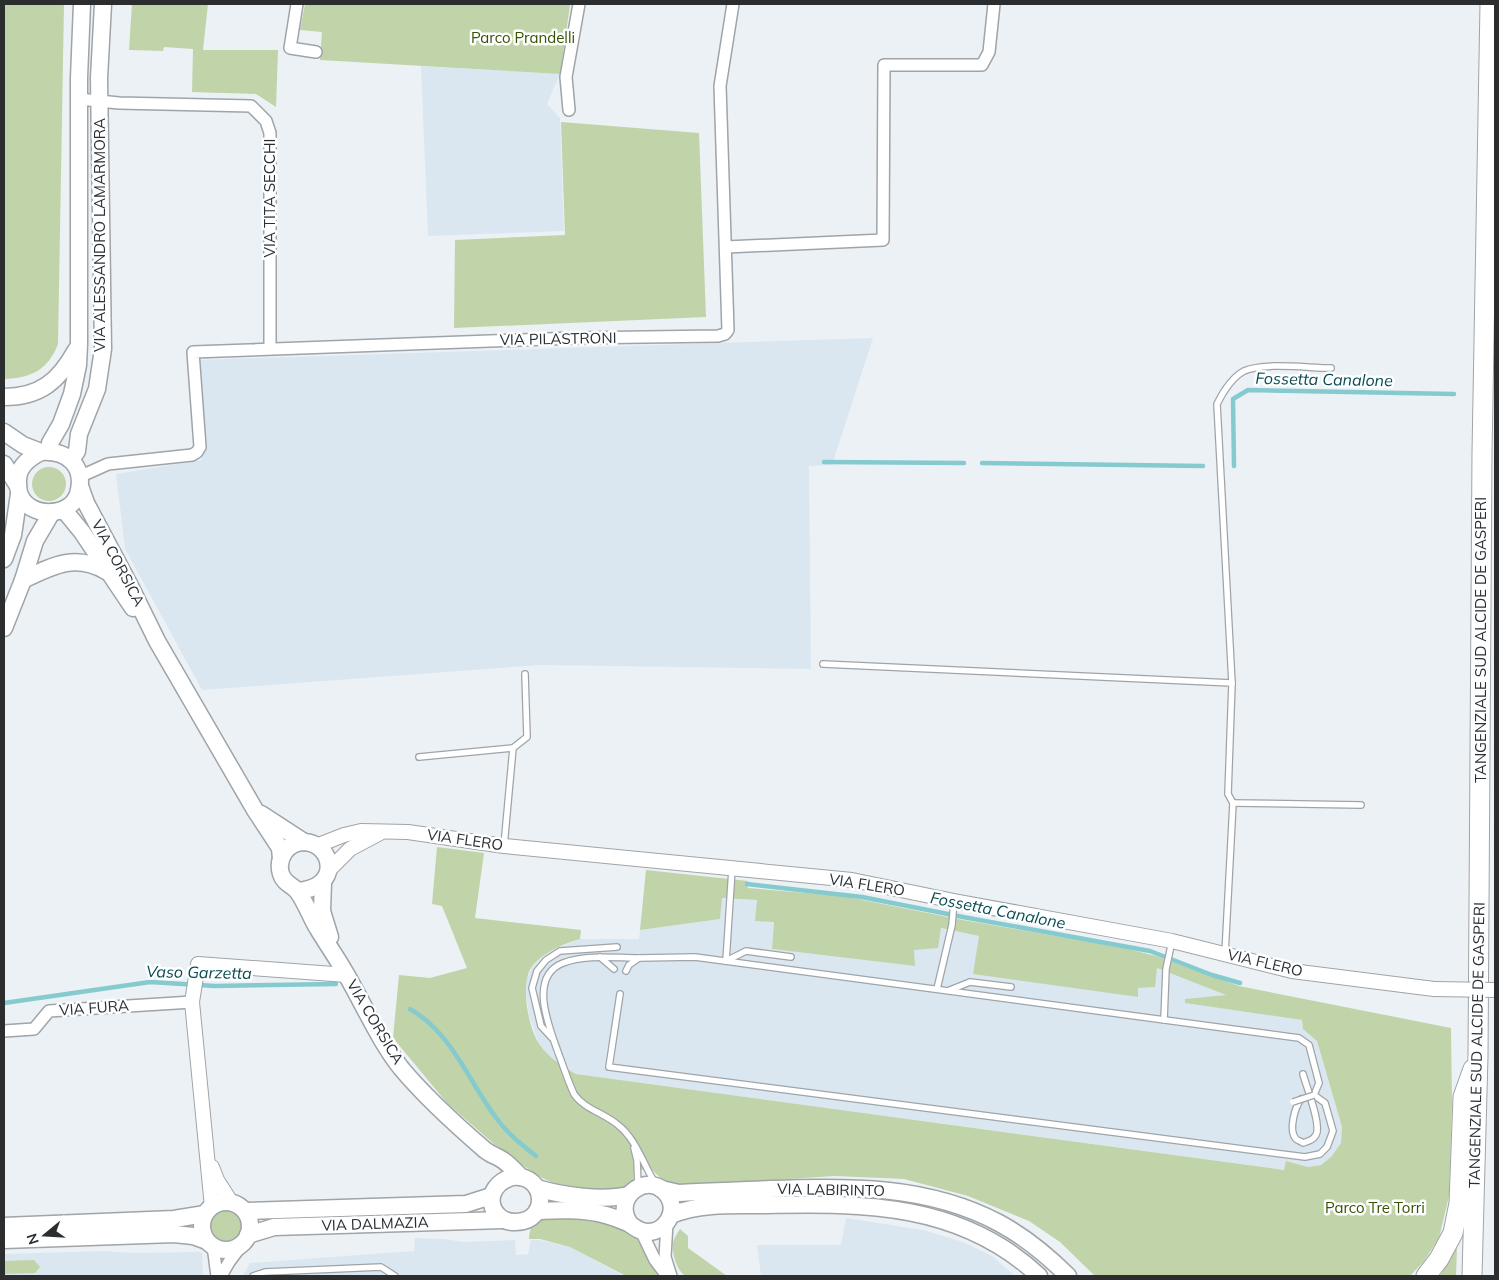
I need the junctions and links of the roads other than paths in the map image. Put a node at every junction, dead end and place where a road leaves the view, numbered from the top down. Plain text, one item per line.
1 (82, 4) edge
2 (103, 4) edge
3 (297, 4) edge
4 (579, 4) edge
5 (733, 4) edge
6 (994, 4) edge
7 (1490, 4) edge
8 (316, 52) dead end
9 (79, 99) junction
10 (99, 100) junction
11 (569, 110) dead end
12 (726, 247) junction
13 (79, 344) junction
14 (270, 348) junction
15 (1331, 368) dead end
16 (4, 398) edge
17 (4, 432) edge
18 (46, 452) junction
19 (71, 460) junction
20 (4, 464) edge
21 (80, 481) junction
22 (19, 490) junction
23 (58, 511) junction
24 (4, 559) edge
25 (106, 571) junction
26 (23, 580) junction
27 (4, 628) edge
28 (157, 641) junction
29 (823, 664) dead end
30 (525, 674) dead end
31 (1232, 683) junction
32 (513, 748) junction
33 (419, 757) dead end
34 (1233, 803) junction
35 (1361, 805) dead end
36 (254, 810) junction
37 (383, 831) junction
38 (310, 844) junction
39 (504, 846) junction
40 (281, 859) junction
41 (732, 872) junction
42 (326, 876) junction
43 (297, 891) junction
44 (954, 901) junction
45 (1172, 941) junction
46 (617, 947) dead end
47 (334, 951) junction
48 (1225, 954) junction
49 (600, 957) junction
50 (791, 957) dead end
51 (639, 958) junction
52 (726, 961) junction
53 (614, 969) dead end
54 (626, 971) dead end
55 (347, 975) junction
56 (1011, 987) dead end
57 (937, 989) junction
58 (194, 990) junction
59 (948, 990) junction
60 (1495, 990) edge
61 (620, 994) dead end
62 (1164, 1020) junction
63 (4, 1031) edge
64 (554, 1042) junction
65 (1478, 1056) junction
66 (1303, 1074) dead end
67 (1314, 1095) junction
68 (1301, 1099) junction
69 (1292, 1102) dead end
70 (633, 1144) junction
71 (206, 1152) junction
72 (487, 1152) junction
73 (521, 1177) junction
74 (537, 1188) junction
75 (660, 1188) junction
76 (494, 1190) junction
77 (634, 1191) junction
78 (231, 1202) junction
79 (208, 1210) junction
80 (245, 1211) junction
81 (537, 1211) junction
82 (669, 1219) junction
83 (504, 1220) junction
84 (4, 1226) edge
85 (636, 1228) junction
86 (246, 1238) junction
87 (4, 1240) edge
88 (210, 1244) junction
89 (217, 1276) edge
90 (221, 1276) edge
91 (253, 1276) edge
92 (395, 1276) edge
93 (667, 1276) edge
94 (671, 1276) edge
95 (1039, 1276) edge
96 (1068, 1276) edge
97 (1426, 1276) edge
98 (1472, 1276) edge

1 - 9 main road, VIA ALESSANDRO LAMARMORA
2 - 10 main road, VIA ALESSANDRO LAMARMORA
3 - 8 street
4 - 11 street
5 - 12 street
6 - 12 street
7 - 65 highway, TANGENZIALE SUD ALCIDE DE GASPERI
9 - 10 street, VIA TITA SECCHI
9 - 13 main road, VIA ALESSANDRO LAMARMORA
10 - 14 street, VIA TITA SECCHI
10 - 19 main road, VIA ALESSANDRO LAMARMORA
12 - 14 street, VIA PILASTRONI
13 - 16 main road
13 - 18 main road, VIA ALESSANDRO LAMARMORA
14 - 21 street, VIA PILASTRONI
15 - 31 lane
17 - 18 main road
18 - 19 main road
18 - 22 main road
19 - 21 main road
20 - 22 main road
21 - 23 main road
21 - 28 main road, VIA CORSICA
22 - 23 main road
22 - 24 main road
23 - 25 main road, VIA CORSICA
23 - 26 main road
25 - 26 main road
25 - 28 main road, VIA CORSICA
26 - 27 main road
28 - 36 main road, VIA CORSICA
29 - 31 lane
30 - 32 lane
31 - 34 lane
32 - 33 lane
32 - 39 lane
34 - 35 lane
34 - 48 lane
36 - 38 main road, VIA CORSICA
36 - 40 main road, VIA CORSICA
37 - 38 street, VIA FLERO
37 - 39 street, VIA FLERO
37 - 42 street
38 - 40 main road
38 - 42 main road
39 - 41 street, VIA FLERO
40 - 43 main road, VIA CORSICA
41 - 44 street, VIA FLERO
41 - 52 lane
42 - 43 main road
42 - 47 main road, VIA CORSICA
43 - 47 main road, VIA CORSICA
44 - 45 street, VIA FLERO
44 - 57 lane
45 - 48 street, VIA FLERO
45 - 62 lane
46 - 64 lane
47 - 55 main road, VIA CORSICA
48 - 60 street, VIA FLERO, bridge
49 - 51 lane
49 - 53 lane
49 - 64 lane
50 - 52 lane
51 - 52 lane
51 - 54 lane
52 - 57 lane
55 - 58 street
55 - 72 main road, VIA CORSICA
56 - 59 lane
57 - 59 lane
58 - 63 street, VIA FURA
58 - 71 street
59 - 62 lane
61 - 67 lane
62 - 67 lane
64 - 70 lane
65 - 97 highway
65 - 98 highway, TANGENZIALE SUD ALCIDE DE GASPERI
66 - 68 lane
67 - 68 lane, bridge
68 - 69 lane, bridge
70 - 75 lane
70 - 77 lane
71 - 78 street
71 - 79 street
72 - 73 main road, VIA CORSICA
72 - 76 main road, VIA CORSICA
73 - 74 main road, VIA CORSICA
73 - 76 main road
74 - 77 main road, VIA CORSICA
74 - 81 main road
75 - 77 main road, VIA CORSICA
75 - 82 main road
75 - 96 main road, VIA LABIRINTO
76 - 80 main road, VIA DALMAZIA
76 - 83 main road, VIA CORSICA
77 - 85 main road
78 - 79 main road
78 - 80 main road
79 - 84 main road
79 - 88 main road
80 - 86 main road
81 - 83 main road
81 - 85 main road
82 - 85 main road
82 - 94 street
82 - 95 main road, VIA LABIRINTO
83 - 86 main road, VIA DALMAZIA
85 - 93 street
86 - 88 main road, VIA DALMAZIA
86 - 90 street
87 - 88 main road, VIA DALMAZIA
88 - 89 street
91 - 92 lane

